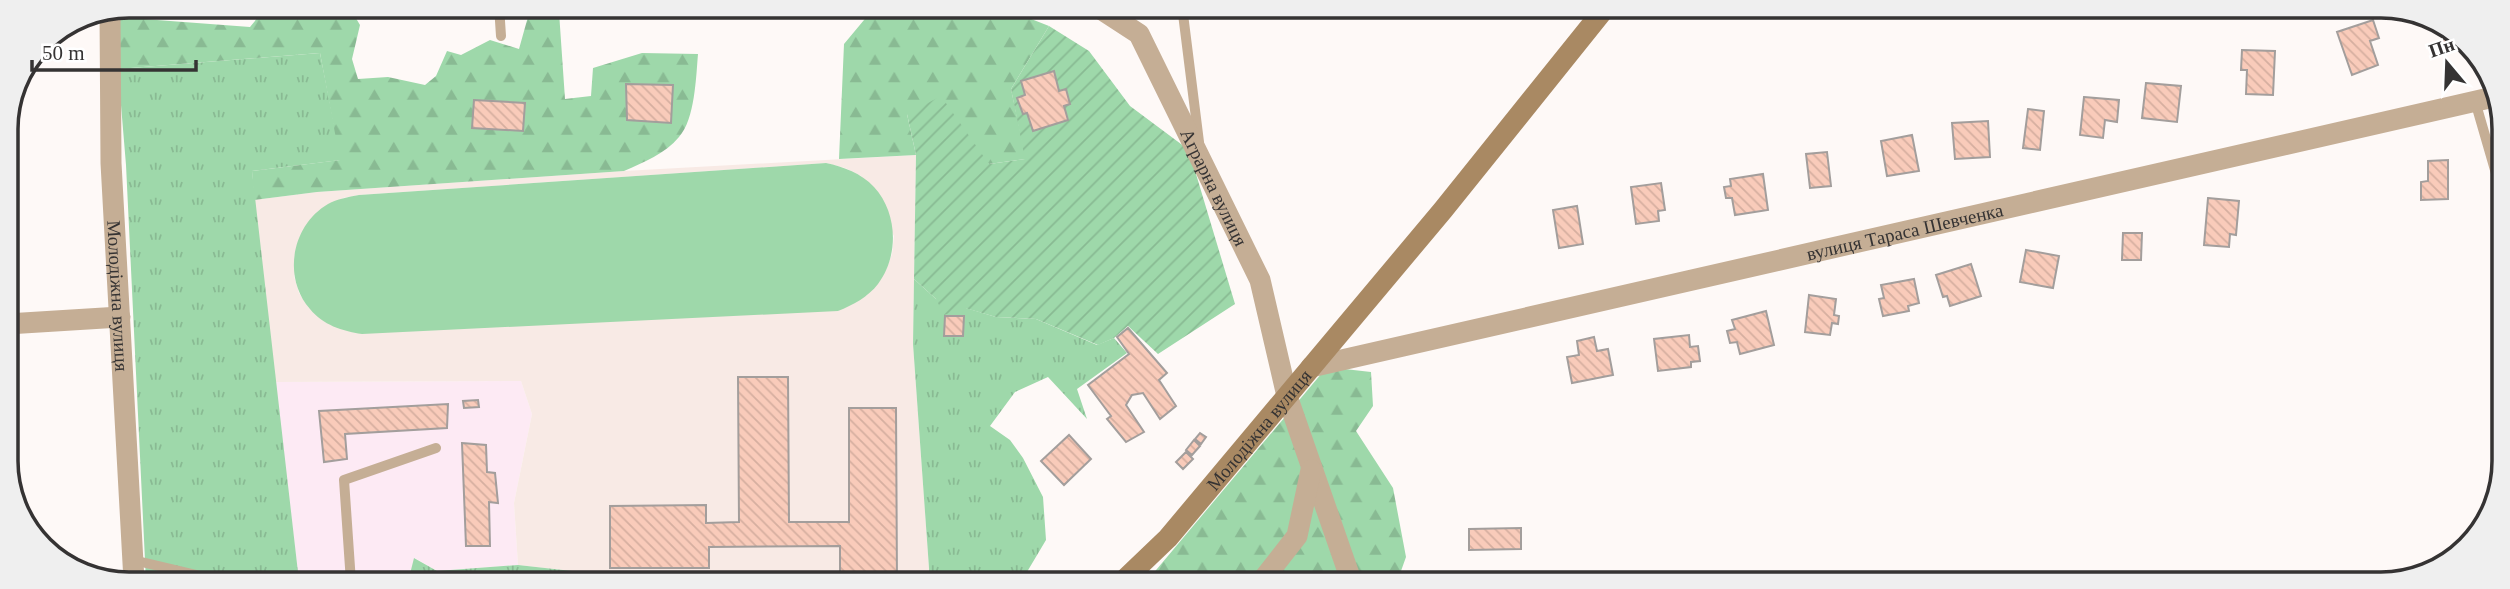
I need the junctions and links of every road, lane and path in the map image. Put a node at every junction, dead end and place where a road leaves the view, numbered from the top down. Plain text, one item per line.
1 (500, 18) edge
2 (1114, 18) edge
3 (1184, 18) edge
4 (1597, 18) edge
5 (110, 19) edge
6 (501, 36) dead end
7 (2488, 99) edge
8 (2475, 102) junction
9 (2492, 160) edge
10 (1202, 162) junction
11 (120, 317) junction
12 (18, 323) edge
13 (1311, 368) junction
14 (1287, 396) junction
15 (436, 448) dead end
16 (1312, 468) junction
17 (133, 560) junction
18 (1269, 571) edge
19 (1348, 571) edge
20 (134, 572) edge
21 (184, 572) edge
22 (350, 572) edge
23 (1133, 572) edge

1 - 6 lane
2 - 10 street, Аграрна вулиця
3 - 10 lane
4 - 13 street, Молодіжна вулиця
5 - 11 street, Молодіжна вулиця
7 - 8 street, вулиця Тараса Шевченка
8 - 9 lane
8 - 13 street, вулиця Тараса Шевченка
10 - 14 street, Аграрна вулиця
11 - 12 street
11 - 17 street, Молодіжна вулиця
13 - 14 street, Молодіжна вулиця
14 - 16 street, Аграрна вулиця
14 - 23 street, Молодіжна вулиця
15 - 22 lane
16 - 18 street
16 - 19 street, Аграрна вулиця
17 - 20 street, Молодіжна вулиця
17 - 21 lane

